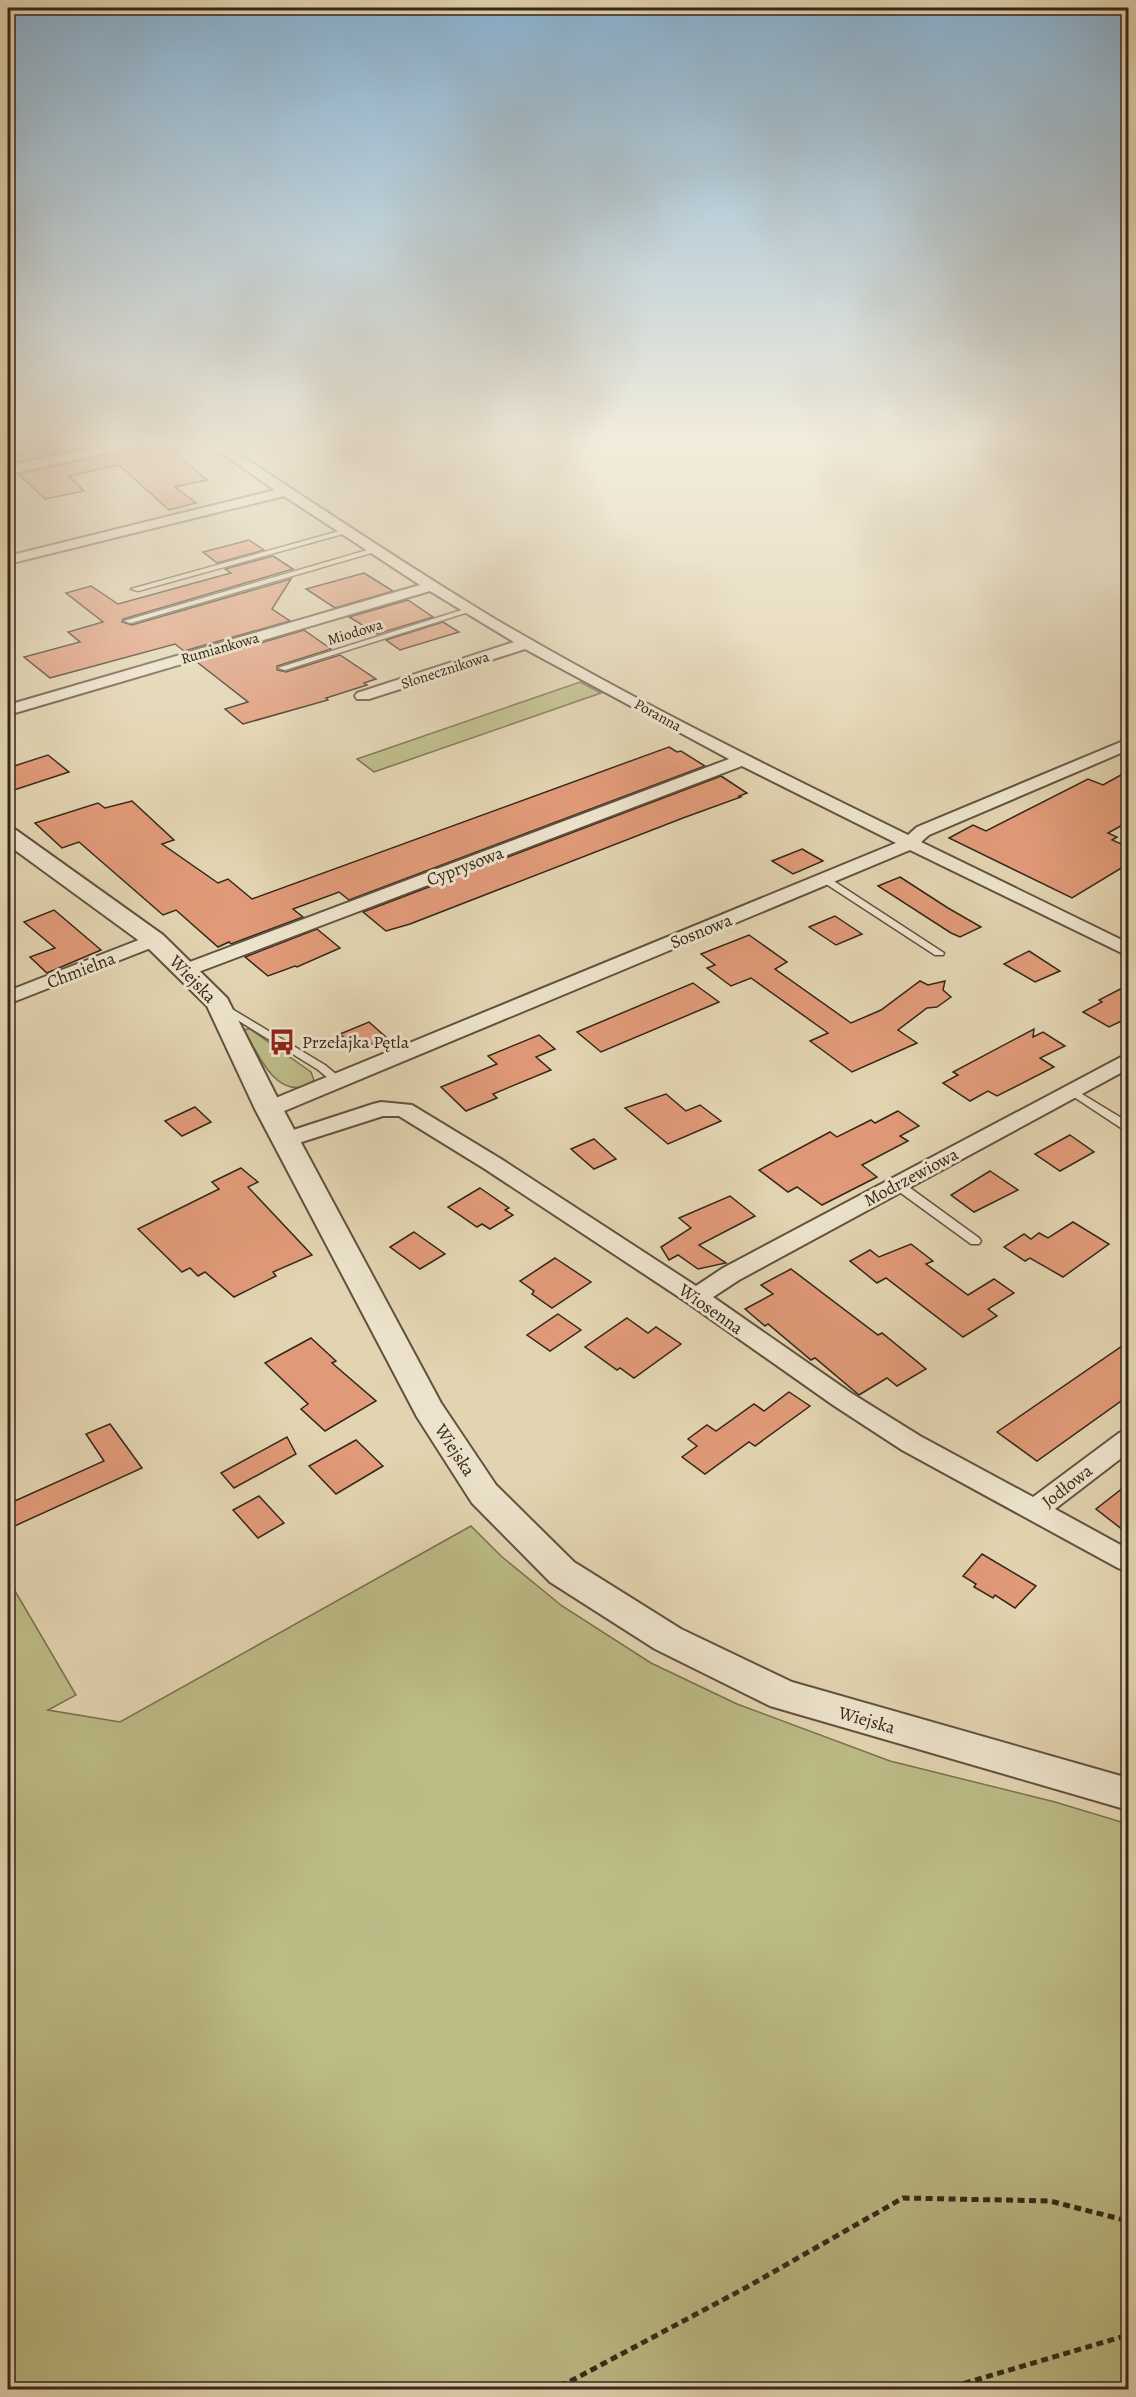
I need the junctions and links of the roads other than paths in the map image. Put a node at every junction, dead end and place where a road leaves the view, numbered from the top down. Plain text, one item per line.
1 (37, 553) edge
2 (269, 553) edge
3 (367, 553) edge
4 (377, 553) edge
5 (8, 560) edge
6 (432, 586) junction
7 (135, 589) dead end
8 (471, 610) junction
9 (128, 621) dead end
10 (527, 644) junction
11 (282, 668) dead end
12 (363, 696) dead end
13 (8, 710) edge
14 (1128, 744) edge
15 (742, 760) junction
16 (8, 835) edge
17 (910, 843) junction
18 (826, 880) junction
19 (154, 940) junction
20 (1128, 950) edge
21 (939, 953) dead end
22 (186, 970) junction
23 (8, 998) edge
24 (218, 1003) junction
25 (1128, 1061) edge
26 (337, 1080) junction
27 (1072, 1091) junction
28 (269, 1109) junction
29 (1128, 1127) edge
30 (286, 1140) junction
31 (898, 1185) junction
32 (975, 1241) dead end
33 (696, 1297) junction
34 (1128, 1440) edge
35 (1035, 1511) junction
36 (1128, 1561) edge
37 (1128, 1794) edge

1 - 5 street
2 - 7 lane
3 - 9 lane
4 - 6 street, Poranna
6 - 8 street, Poranna
6 - 13 street, Rumiankowa
8 - 10 street, Poranna
8 - 11 lane, Miodowa
10 - 12 street, Słonecznikowa
10 - 15 street, Poranna
14 - 17 street, Sosnowa
15 - 17 street, Poranna
15 - 22 street, Cyprysowa
16 - 19 street, Wiejska
17 - 18 street, Sosnowa
17 - 20 street, Poranna
18 - 21 lane
18 - 26 street, Sosnowa
19 - 22 street, Wiejska
19 - 23 street, Chmielna
22 - 24 street, Wiejska
24 - 26 lane
24 - 28 street, Wiejska
25 - 27 street, Modrzewiowa
26 - 28 street, Sosnowa
27 - 29 lane
27 - 31 street, Modrzewiowa
28 - 30 street, Wiejska
30 - 33 street, Wiosenna
30 - 37 street, Wiejska
31 - 32 lane
31 - 33 street, Modrzewiowa
33 - 35 street, Wiosenna
34 - 35 street, Jodłowa
35 - 36 street, Wiosenna

